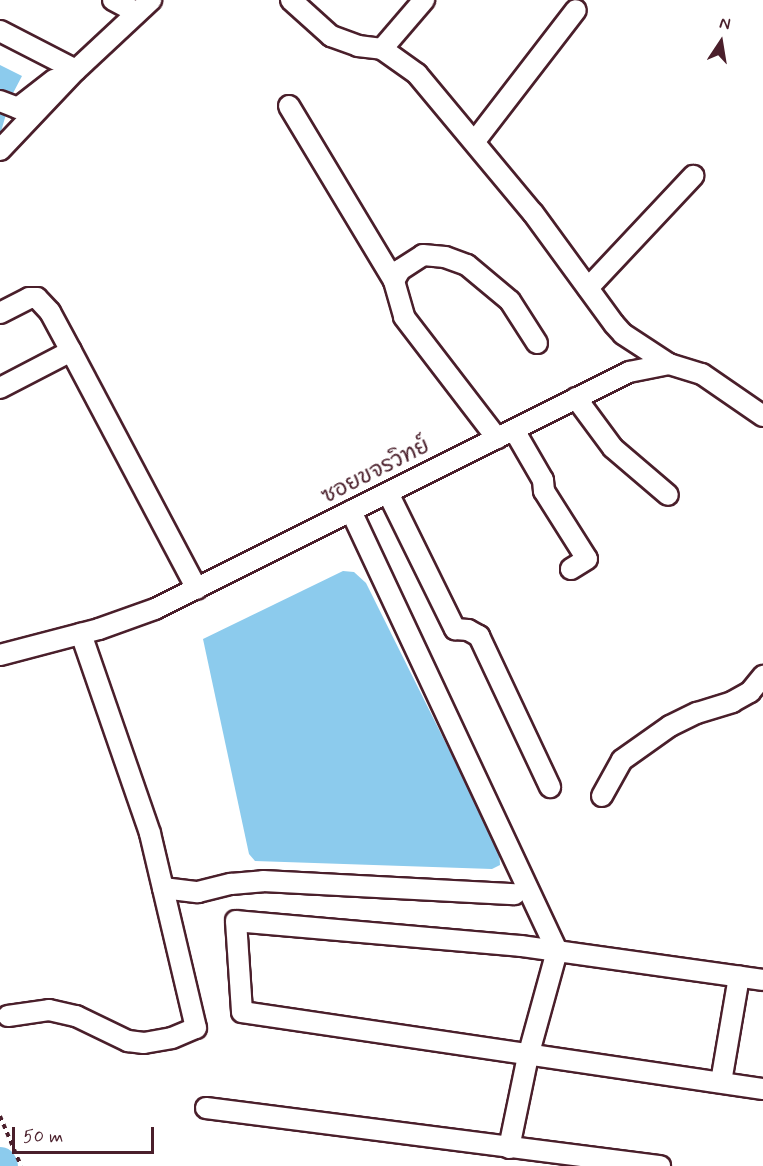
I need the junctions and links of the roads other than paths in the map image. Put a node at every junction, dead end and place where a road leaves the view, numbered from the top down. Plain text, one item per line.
1 (113, 0) edge
2 (291, 0) edge
3 (424, 0) edge
4 (144, 7) edge
5 (576, 10) dead end
6 (0, 31) edge
7 (382, 49) junction
8 (74, 69) junction
9 (0, 101) edge
10 (290, 106) dead end
11 (475, 141) junction
12 (0, 150) edge
13 (693, 176) dead end
14 (394, 280) junction
15 (588, 288) junction
16 (0, 312) edge
17 (537, 343) dead end
18 (71, 351) junction
19 (669, 364) junction
20 (0, 388) edge
21 (576, 398) junction
22 (763, 417) edge
23 (505, 434) junction
24 (388, 492) junction
25 (668, 495) dead end
26 (351, 511) junction
27 (571, 569) dead end
28 (197, 589) junction
29 (81, 634) junction
30 (0, 655) edge
31 (763, 676) edge
32 (756, 696) edge
33 (550, 787) dead end
34 (602, 796) dead end
35 (163, 888) junction
36 (515, 894) dead end
37 (557, 951) junction
38 (739, 977) junction
39 (763, 980) edge
40 (8, 1016) dead end
41 (528, 1056) junction
42 (721, 1082) junction
43 (763, 1089) edge
44 (206, 1108) dead end
45 (509, 1148) junction
46 (660, 1166) edge

1 - 4 street
2 - 7 street
3 - 7 street
4 - 8 street
5 - 11 street
6 - 8 street
7 - 11 street
8 - 9 street
8 - 12 street
10 - 14 street
11 - 15 street
13 - 15 street
14 - 17 street
14 - 23 street
15 - 19 street
16 - 18 street
18 - 20 street
18 - 28 street
19 - 21 street, ซอยขจรวิทย์
19 - 22 street, ซอยขจรวิทย์
21 - 23 street, ซอยขจรวิทย์
21 - 25 street
23 - 24 street, ซอยขจรวิทย์
23 - 27 street
24 - 26 street, ซอยขจรวิทย์
24 - 33 street
26 - 28 street, ซอยขจรวิทย์
26 - 37 street
28 - 29 street, ซอยขจรวิทย์
29 - 30 street, ซอยขจรวิทย์
29 - 35 street
31 - 32 street
32 - 34 street
35 - 36 street
35 - 40 street
37 - 38 street
37 - 41 street
37 - 41 street
38 - 39 street
38 - 42 street
41 - 42 street
41 - 45 street
42 - 43 street
44 - 45 street
45 - 46 street

